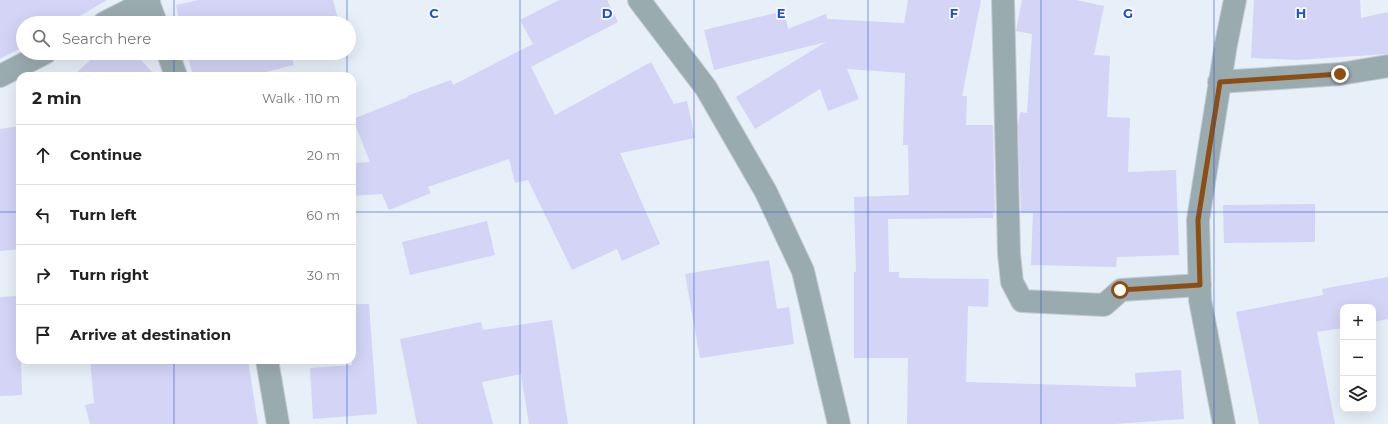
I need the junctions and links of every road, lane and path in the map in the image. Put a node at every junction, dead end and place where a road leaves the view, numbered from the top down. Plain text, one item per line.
1 (148, 0) edge
2 (639, 0) edge
3 (1003, 0) edge
4 (1235, 0) edge
5 (117, 16) edge
6 (154, 16) edge
7 (31, 60) edge
8 (170, 60) edge
9 (1388, 66) edge
10 (175, 72) edge
11 (0, 76) edge
12 (1220, 82) junction
13 (1200, 285) junction
14 (268, 364) edge
15 (278, 424) edge
16 (839, 424) edge
17 (1224, 424) edge

1 - 5 street
1 - 6 street
2 - 16 street
3 - 13 street
4 - 12 street
7 - 11 street
8 - 10 street
9 - 12 street
12 - 13 street
13 - 17 street
14 - 15 street

